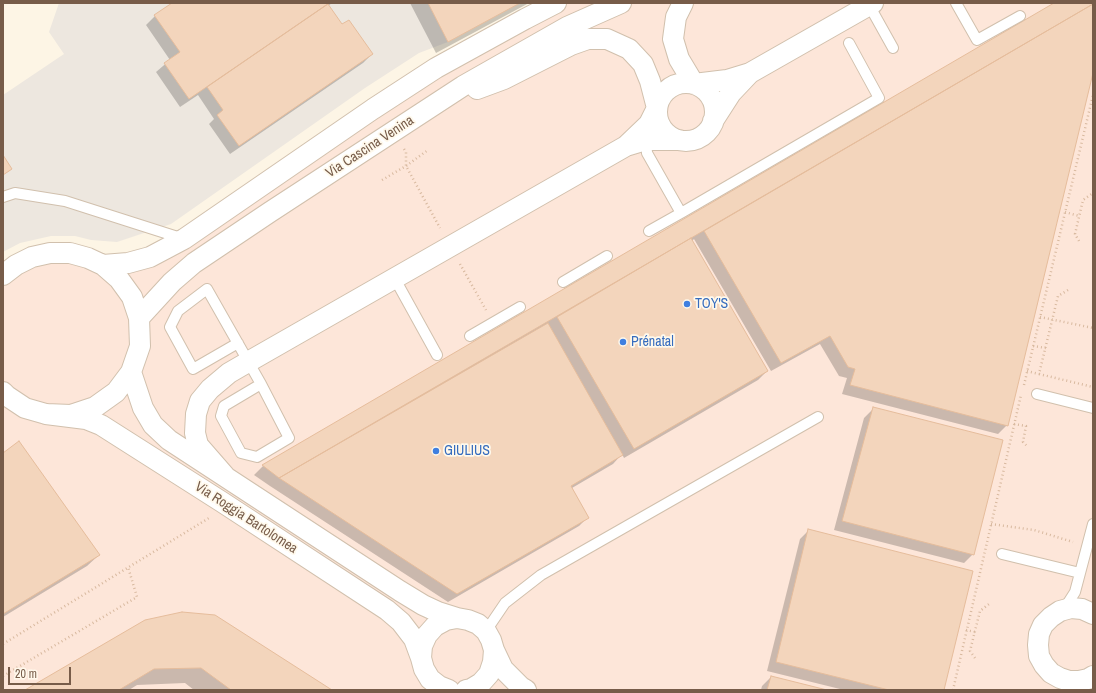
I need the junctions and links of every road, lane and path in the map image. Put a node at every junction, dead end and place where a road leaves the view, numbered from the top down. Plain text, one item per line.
1 (556, 3) edge
2 (620, 3) edge
3 (683, 3) edge
4 (956, 3) edge
5 (871, 4) edge
6 (1020, 16) dead end
7 (849, 43) dead end
8 (893, 48) dead end
9 (750, 73) junction
10 (694, 84) junction
11 (433, 106) junction
12 (657, 108) junction
13 (714, 120) junction
14 (392, 133) junction
15 (646, 140) junction
16 (679, 140) junction
17 (626, 146) junction
18 (428, 150) dead end
19 (406, 166) junction
20 (382, 180) dead end
21 (1093, 193) edge
22 (3, 197) edge
23 (1065, 212) dead end
24 (681, 213) junction
25 (1079, 216) junction
26 (649, 232) dead end
27 (184, 239) junction
28 (1080, 241) dead end
29 (451, 247) junction
30 (607, 256) dead end
31 (103, 265) junction
32 (3, 275) edge
33 (395, 279) junction
34 (563, 282) dead end
35 (1068, 290) dead end
36 (520, 307) dead end
37 (1040, 317) dead end
38 (139, 318) junction
39 (1053, 320) junction
40 (494, 322) junction
41 (1093, 328) edge
42 (470, 336) dead end
43 (238, 343) junction
44 (1033, 346) dead end
45 (1046, 348) junction
46 (437, 355) dead end
47 (248, 362) junction
48 (1027, 371) dead end
49 (131, 372) junction
50 (1040, 374) junction
51 (261, 384) junction
52 (1093, 387) edge
53 (3, 392) edge
54 (1037, 394) dead end
55 (25, 408) junction
56 (1093, 408) edge
57 (3, 409) edge
58 (46, 414) junction
59 (818, 417) dead end
60 (1014, 424) dead end
61 (1028, 447) dead end
62 (225, 476) junction
63 (222, 502) junction
64 (991, 524) dead end
65 (1093, 524) edge
66 (1087, 546) junction
67 (1002, 554) dead end
68 (128, 567) junction
69 (1080, 573) junction
70 (989, 604) dead end
71 (1060, 611) junction
72 (1093, 614) edge
73 (457, 618) junction
74 (966, 630) dead end
75 (486, 632) junction
76 (975, 632) junction
77 (3, 644) edge
78 (494, 650) junction
79 (421, 658) junction
80 (975, 658) dead end
81 (3, 676) edge
82 (1082, 682) edge
83 (473, 686) edge
84 (524, 688) edge
85 (449, 690) edge

1 - 27 street, Via Cascina Venina
2 - 11 street, Via Cascina Venina
3 - 10 street
4 - 6 lane
5 - 8 lane
5 - 9 street
7 - 24 lane
9 - 10 street
9 - 13 street
10 - 12 street
10 - 13 street
11 - 12 street
11 - 14 street, Via Cascina Venina
12 - 16 street
12 - 17 street
13 - 16 street
14 - 19 path
14 - 38 street, Via Cascina Venina
15 - 16 street
15 - 17 street
15 - 24 lane
17 - 29 street
18 - 19 path
19 - 20 path
19 - 29 path
21 - 25 path
22 - 27 lane
23 - 25 path
24 - 26 lane
25 - 28 path
27 - 31 street, Via Cascina Venina
29 - 33 street
29 - 40 path
30 - 34 lane
31 - 32 street, Via Cascina Venina
31 - 38 street, Via Cascina Venina
33 - 46 lane
33 - 47 street
35 - 39 path
36 - 40 lane
37 - 39 path
38 - 49 street, Via Cascina Venina
39 - 41 path
39 - 45 path
40 - 42 lane
43 - 43 lane
43 - 47 lane
44 - 45 path
45 - 50 path
47 - 51 lane
47 - 62 street
48 - 50 path
49 - 58 street, Via Cascina Venina
49 - 62 street, Via Roggia Bartolomea
50 - 52 path
51 - 51 lane
53 - 55 street, Via Cascina Venina
54 - 56 lane
55 - 57 street, Via Cascina Venina
55 - 58 street, Via Cascina Venina
58 - 63 street, Via Roggia Bartolomea
59 - 75 lane
60 - 61 path
62 - 73 street, Via Roggia Bartolomea
63 - 68 path
63 - 79 street, Via Roggia Bartolomea
64 - 66 path
65 - 66 lane
66 - 69 lane
67 - 69 lane
68 - 77 path
68 - 81 path
69 - 71 lane
70 - 76 path
71 - 72 street
71 - 82 street
73 - 75 street, Via Roggia Bartolomea
73 - 79 street
74 - 76 path
75 - 78 street
76 - 80 path
78 - 83 street
78 - 84 street
79 - 85 street, Via Roggia Bartolomea
83 - 84 street

